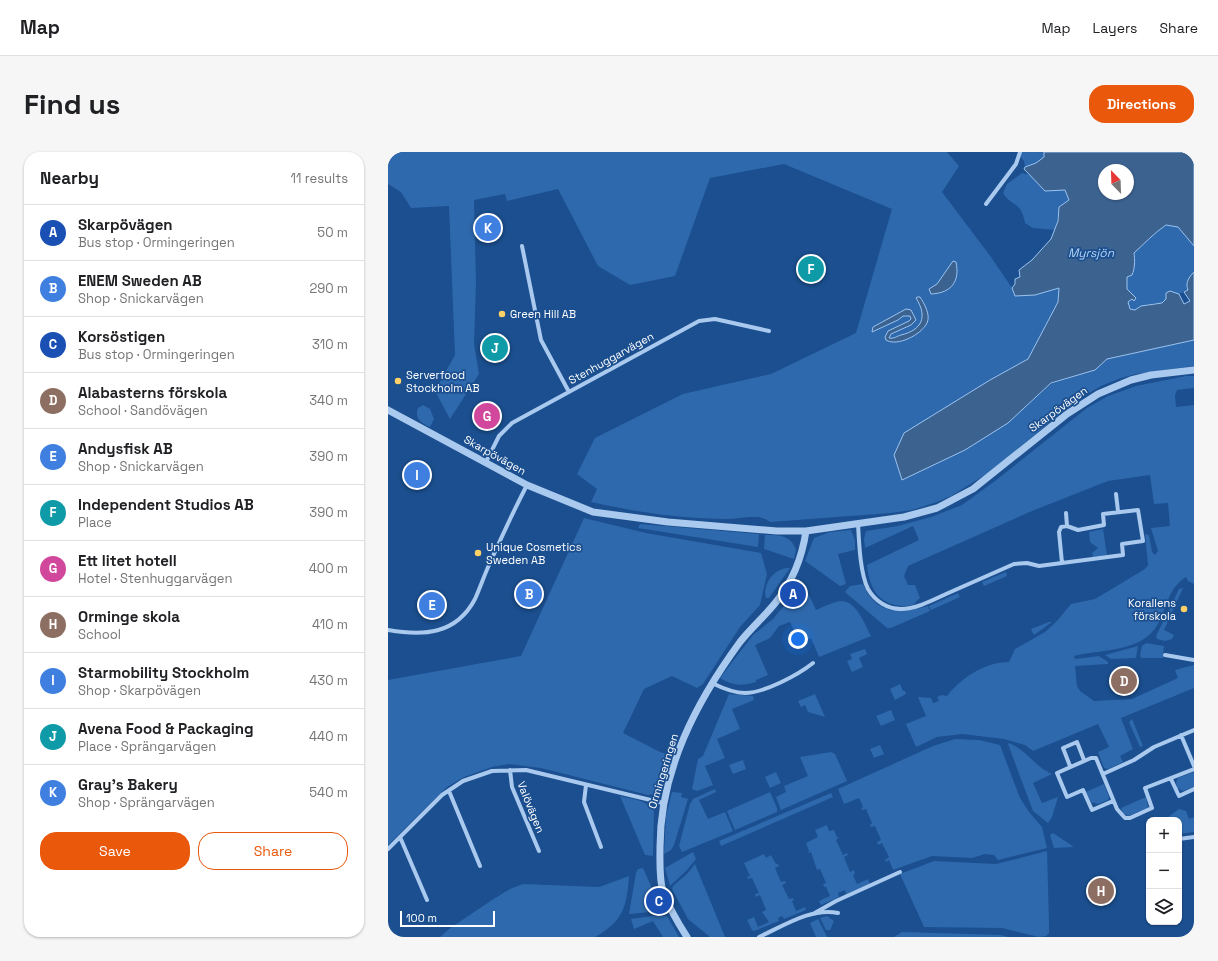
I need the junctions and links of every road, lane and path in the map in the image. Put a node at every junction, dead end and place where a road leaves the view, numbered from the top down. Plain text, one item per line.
1 (1020, 152) edge
2 (986, 204) dead end
3 (522, 246) dead end
4 (768, 331) dead end
5 (1194, 370) edge
6 (569, 392) junction
7 (388, 410) edge
8 (486, 462) junction
9 (527, 485) junction
10 (1116, 494) dead end
11 (1118, 511) junction
12 (1066, 512) dead end
13 (858, 524) junction
14 (1068, 526) junction
15 (806, 531) junction
16 (1062, 563) junction
17 (388, 630) edge
18 (1165, 656) dead end
19 (1194, 660) edge
20 (813, 663) dead end
21 (711, 683) junction
22 (1194, 730) edge
23 (1181, 735) junction
24 (1084, 760) junction
25 (1070, 766) junction
26 (1194, 768) edge
27 (510, 770) junction
28 (1103, 774) junction
29 (1171, 778) junction
30 (586, 784) junction
31 (1194, 789) edge
32 (448, 791) junction
33 (1113, 801) junction
34 (663, 803) junction
35 (400, 837) junction
36 (1194, 837) edge
37 (1182, 839) edge
38 (601, 847) dead end
39 (388, 849) edge
40 (539, 850) dead end
41 (480, 866) dead end
42 (900, 872) dead end
43 (426, 900) dead end
44 (838, 913) dead end
45 (813, 914) junction
46 (687, 937) edge
47 (759, 937) edge

1 - 2 street
3 - 6 street
4 - 6 street, Stenhuggarvägen
5 - 13 street, Skarpövägen
6 - 8 street, Stenhuggarvägen
7 - 8 street, Skarpövägen
8 - 9 street, Skarpövägen
9 - 15 street, Skarpövägen
9 - 17 street
10 - 11 street
11 - 14 street
11 - 16 street
12 - 14 street
13 - 15 street, Skarpövägen
13 - 16 street
14 - 16 street
15 - 21 street, Ormingeringen
18 - 19 street
20 - 21 street
21 - 34 street, Ormingeringen
22 - 23 street
23 - 26 street
23 - 28 street
24 - 25 street
24 - 25 street
24 - 28 street
25 - 33 street
26 - 29 street
27 - 30 street, Valövägen
27 - 32 street, Valövägen
27 - 40 street, Valövägen
28 - 33 street
29 - 31 street
29 - 33 street
30 - 34 street, Valövägen
30 - 38 street
32 - 35 street, Valövägen
32 - 41 street
34 - 46 street, Ormingeringen
35 - 39 street, Valövägen
35 - 43 street
36 - 37 street
42 - 45 street
44 - 45 street
45 - 47 street

